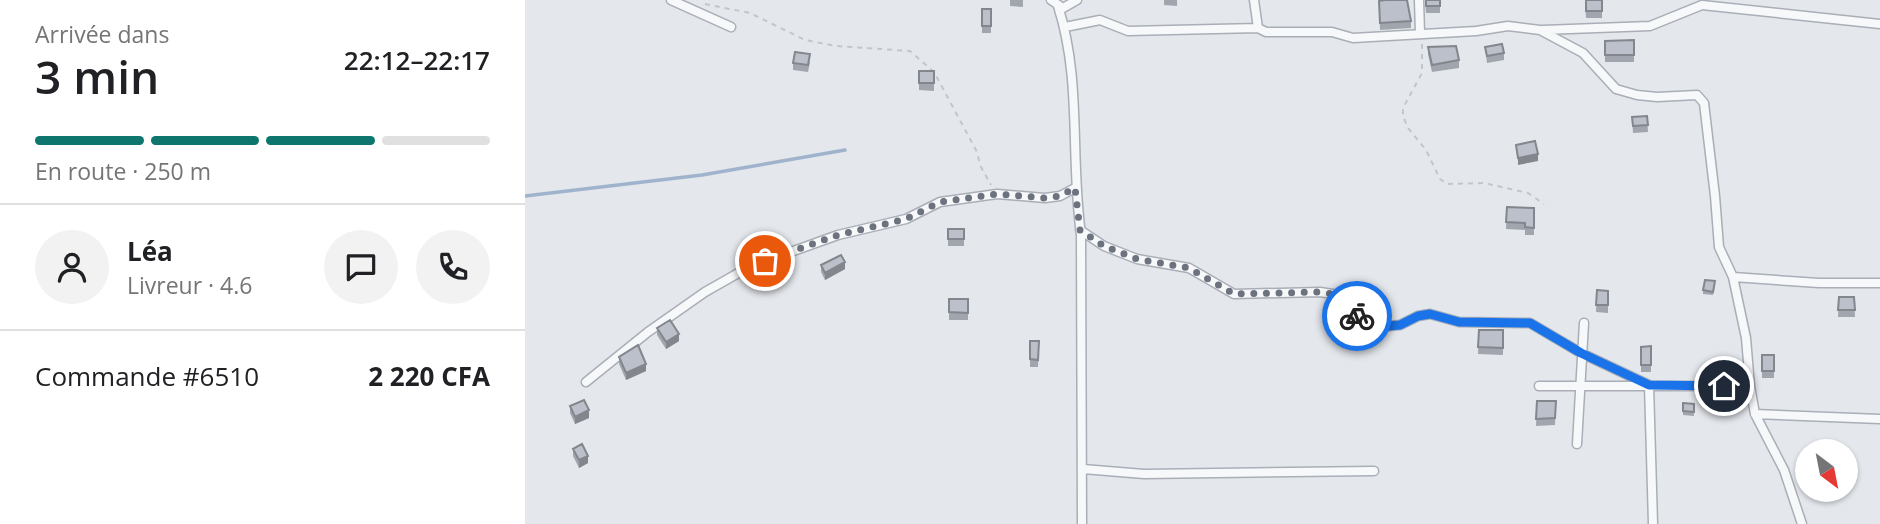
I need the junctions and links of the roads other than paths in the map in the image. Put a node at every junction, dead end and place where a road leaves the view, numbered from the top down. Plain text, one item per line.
1 (671, 0) edge
2 (1077, 0) edge
3 (1254, 0) edge
4 (1419, 0) edge
5 (1054, 3) edge
6 (1703, 3) edge
7 (1880, 24) edge
8 (731, 27) dead end
9 (1065, 27) junction
10 (1258, 28) junction
11 (1540, 30) junction
12 (1420, 33) junction
13 (1075, 188) junction
14 (1080, 230) junction
15 (1733, 277) junction
16 (1880, 283) edge
17 (1584, 323) dead end
18 (1581, 353) junction
19 (586, 382) dead end
20 (1649, 385) junction
21 (1539, 386) dead end
22 (1750, 386) junction
23 (1579, 387) junction
24 (1755, 414) junction
25 (1880, 419) edge
26 (1577, 444) dead end
27 (1083, 469) junction
28 (1374, 471) dead end
29 (1082, 524) edge
30 (1653, 524) edge
31 (1802, 524) edge

1 - 8 street
2 - 5 street
3 - 10 street
4 - 12 street
5 - 9 street
6 - 7 street
6 - 11 street
9 - 10 street
9 - 13 street
10 - 12 street
11 - 12 street
11 - 15 street
13 - 14 street
13 - 19 street
14 - 18 street
14 - 27 street
15 - 16 street
15 - 22 street
17 - 18 street
18 - 20 street
18 - 23 street
20 - 22 street
20 - 23 street
20 - 30 street
21 - 23 street
22 - 24 street
23 - 26 street
24 - 25 street
24 - 31 street
27 - 28 street
27 - 29 street

